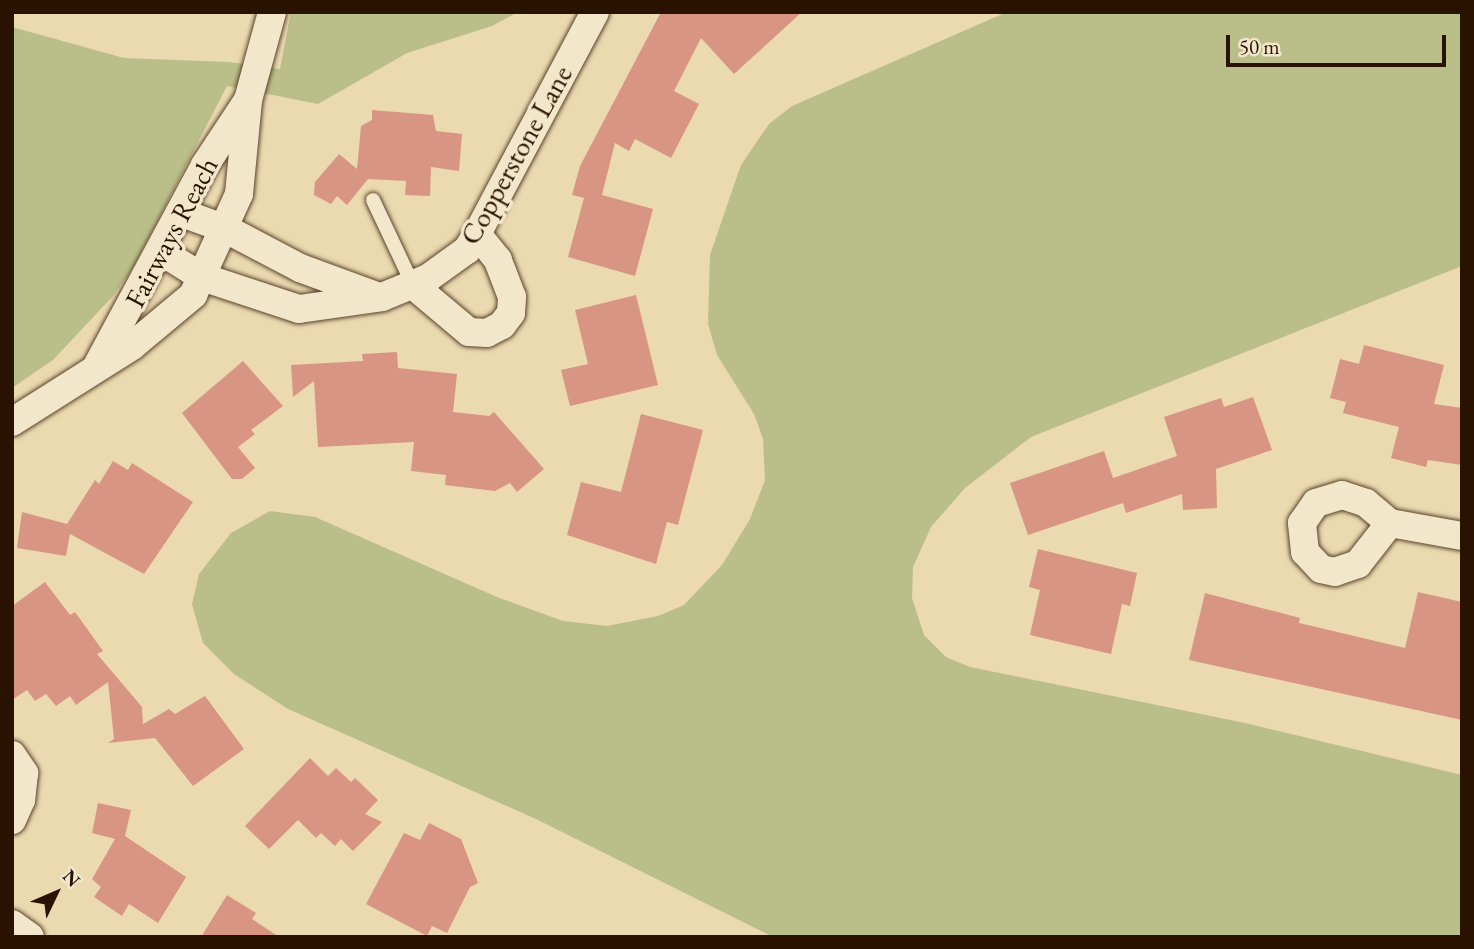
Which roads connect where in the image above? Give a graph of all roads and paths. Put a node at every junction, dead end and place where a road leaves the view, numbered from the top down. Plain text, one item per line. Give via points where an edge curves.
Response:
1 (272, 12) edge
2 (595, 12) edge
3 (248, 100) junction
4 (373, 200) dead end
5 (182, 214) junction
6 (226, 229) junction
7 (477, 234) junction
8 (162, 252) junction
9 (202, 277) junction
10 (413, 285) junction
11 (382, 297) junction
12 (97, 366) junction
13 (12, 422) edge
14 (1390, 523) dead end
15 (1462, 536) edge
16 (12, 755) edge
17 (12, 820) edge
18 (12, 924) edge
19 (30, 937) edge

1 - 3 street, Fairways Reach
2 - 7 street, Copperstone Lane
3 - 5 street, Fairways Reach via 205,165
3 - 6 street, Fairways Reach via 239,194
4 - 10 lane
5 - 6 street
5 - 8 street, Fairways Reach
6 - 9 street, Fairways Reach
6 - 11 street via 300,268
7 - 10 street, Copperstone Lane via 447,267
7 - 10 street via 498,260 512,297 511,313 502,325 487,333 469,332
8 - 9 street, Copperstone Lane
8 - 12 street, Fairways Reach
9 - 11 street, Copperstone Lane via 299,309
9 - 12 street, Fairways Reach via 193,295 165,322
10 - 11 street, Copperstone Lane
12 - 13 street, Fairways Reach via 68,390
14 - 15 street
16 - 17 street via 24,773 21,800
18 - 19 street

